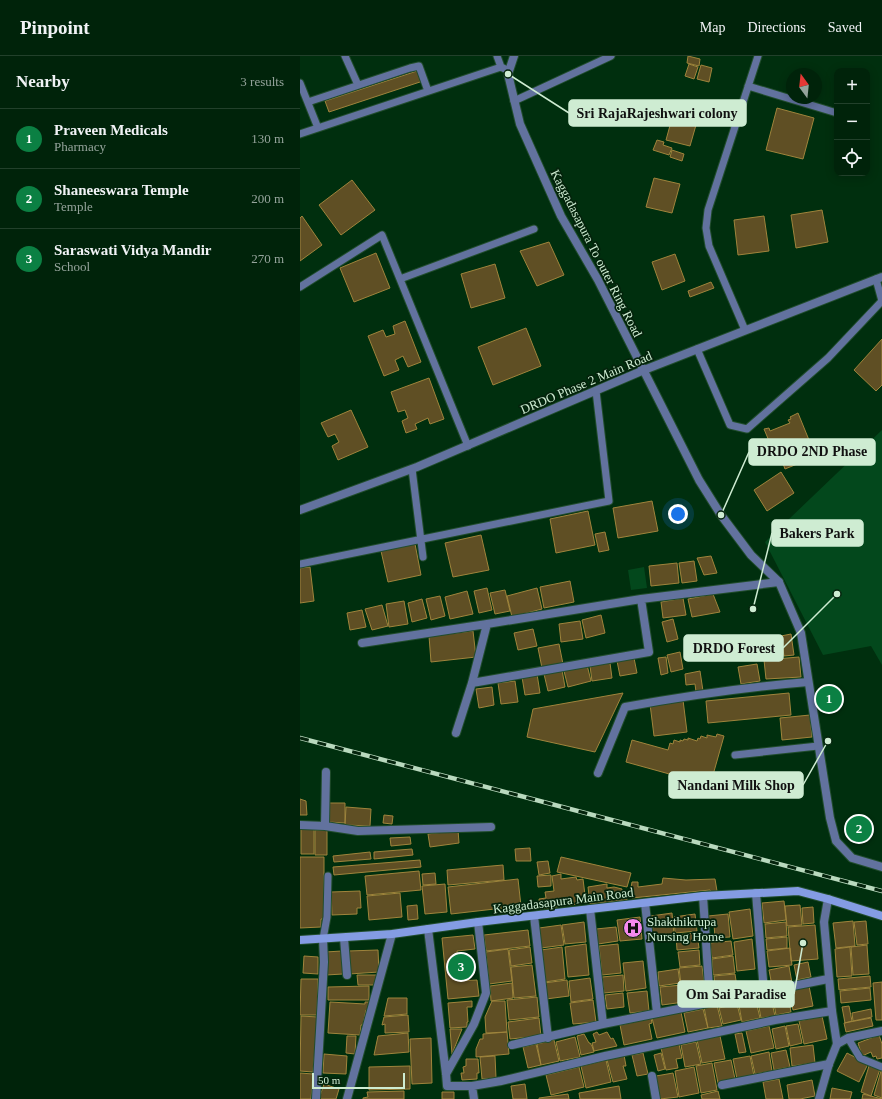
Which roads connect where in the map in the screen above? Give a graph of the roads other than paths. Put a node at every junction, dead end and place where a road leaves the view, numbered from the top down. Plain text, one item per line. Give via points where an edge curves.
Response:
1 (345, 56) edge
2 (497, 56) edge
3 (514, 56) edge
4 (611, 56) edge
5 (758, 56) edge
6 (505, 69) junction
7 (300, 83) edge
8 (358, 85) junction
9 (748, 86) junction
10 (428, 91) junction
11 (514, 101) junction
12 (308, 102) junction
13 (834, 112) edge
14 (318, 128) junction
15 (300, 134) edge
16 (534, 229) dead end
17 (879, 278) edge
18 (400, 279) junction
19 (300, 287) edge
20 (745, 330) junction
21 (697, 349) junction
22 (644, 370) junction
23 (596, 390) junction
24 (468, 446) junction
25 (412, 469) junction
26 (300, 510) edge
27 (421, 539) junction
28 (424, 557) dead end
29 (300, 564) edge
30 (779, 582) junction
31 (641, 599) junction
32 (487, 624) junction
33 (362, 643) dead end
34 (808, 682) junction
35 (472, 683) junction
36 (456, 733) dead end
37 (818, 746) junction
38 (735, 755) dead end
39 (326, 772) dead end
40 (598, 773) dead end
41 (300, 825) edge
42 (325, 826) junction
43 (491, 827) dead end
44 (882, 867) edge
45 (328, 876) dead end
46 (756, 893) junction
47 (703, 896) junction
48 (828, 899) junction
49 (645, 903) junction
50 (590, 909) junction
51 (534, 916) junction
52 (882, 916) edge
53 (478, 922) junction
54 (428, 929) junction
55 (392, 934) junction
56 (344, 938) junction
57 (323, 939) junction
58 (300, 940) edge
59 (347, 975) dead end
60 (828, 979) junction
61 (764, 992) junction
62 (710, 1002) junction
63 (832, 1011) junction
64 (657, 1013) junction
65 (603, 1024) junction
66 (882, 1031) edge
67 (548, 1038) junction
68 (848, 1038) junction
69 (837, 1044) junction
70 (512, 1045) dead end
71 (829, 1064) junction
72 (882, 1067) edge
73 (446, 1074) junction
74 (652, 1076) dead end
75 (722, 1085) dead end
76 (472, 1086) junction
77 (316, 1099) edge
78 (347, 1099) edge
79 (474, 1099) edge
80 (656, 1099) edge
81 (819, 1099) edge

1 - 8 lane
2 - 6 lane
3 - 6 street, Kaggadasapura To outer Ring Road
4 - 11 lane
5 - 9 lane
6 - 10 lane
6 - 11 street, Kaggadasapura To outer Ring Road
7 - 12 lane
8 - 10 lane via 419,66
8 - 12 lane
9 - 13 lane
9 - 20 lane via 708,210 706,228 710,246
10 - 14 lane
11 - 22 street, Kaggadasapura To outer Ring Road via 520,124 561,216 598,280
12 - 14 lane
14 - 15 lane
16 - 18 lane
17 - 20 street, DRDO Phase 2 Main Road
17 - 21 lane via 882,301 828,358 746,429 730,425
18 - 19 lane via 382,235
18 - 24 lane
20 - 21 street, DRDO Phase 2 Main Road
21 - 22 street, DRDO Phase 2 Main Road
22 - 23 street, DRDO Phase 2 Main Road
22 - 30 street, Kaggadasapura To outer Ring Road via 699,480 751,555
23 - 24 street, DRDO Phase 2 Main Road
23 - 27 lane via 609,500
24 - 25 street, DRDO Phase 2 Main Road
25 - 26 street, DRDO Phase 2 Main Road
25 - 27 lane
27 - 28 lane
27 - 29 lane
30 - 31 street
30 - 34 street via 801,633
31 - 32 street
31 - 35 street via 649,652
32 - 33 street
32 - 35 street
34 - 37 street
34 - 40 street via 624,707
35 - 36 street
37 - 38 lane
37 - 44 street via 836,841 852,858
39 - 42 street
41 - 42 street
42 - 43 street via 358,831
45 - 57 lane via 327,918
46 - 47 main road, Kaggadasapura Main Road
46 - 48 main road, Kaggadasapura Main Road via 798,891
46 - 61 street
47 - 49 main road, Kaggadasapura Main Road
47 - 62 street
48 - 52 main road, Kaggadasapura Main Road
48 - 60 street via 824,922
49 - 50 main road, Kaggadasapura Main Road
49 - 64 street
50 - 51 main road, Kaggadasapura Main Road
50 - 65 street
51 - 53 main road, Kaggadasapura Main Road
51 - 67 street
53 - 54 main road, Kaggadasapura Main Road
53 - 73 street via 486,993 474,1024
54 - 55 main road, Kaggadasapura Main Road
54 - 73 street
55 - 56 main road, Kaggadasapura Main Road
55 - 78 street
56 - 57 main road, Kaggadasapura Main Road
56 - 59 street
57 - 58 main road, Kaggadasapura Main Road
57 - 77 street via 324,962
60 - 61 street
60 - 63 street
61 - 62 street
62 - 64 street
63 - 69 street
63 - 76 street via 775,1020
64 - 65 street
65 - 67 street
66 - 68 street
67 - 70 street
68 - 69 street
68 - 72 lane via 860,1058
69 - 71 street
71 - 75 street
71 - 81 street
73 - 76 street via 447,1086
74 - 80 street
76 - 79 street

